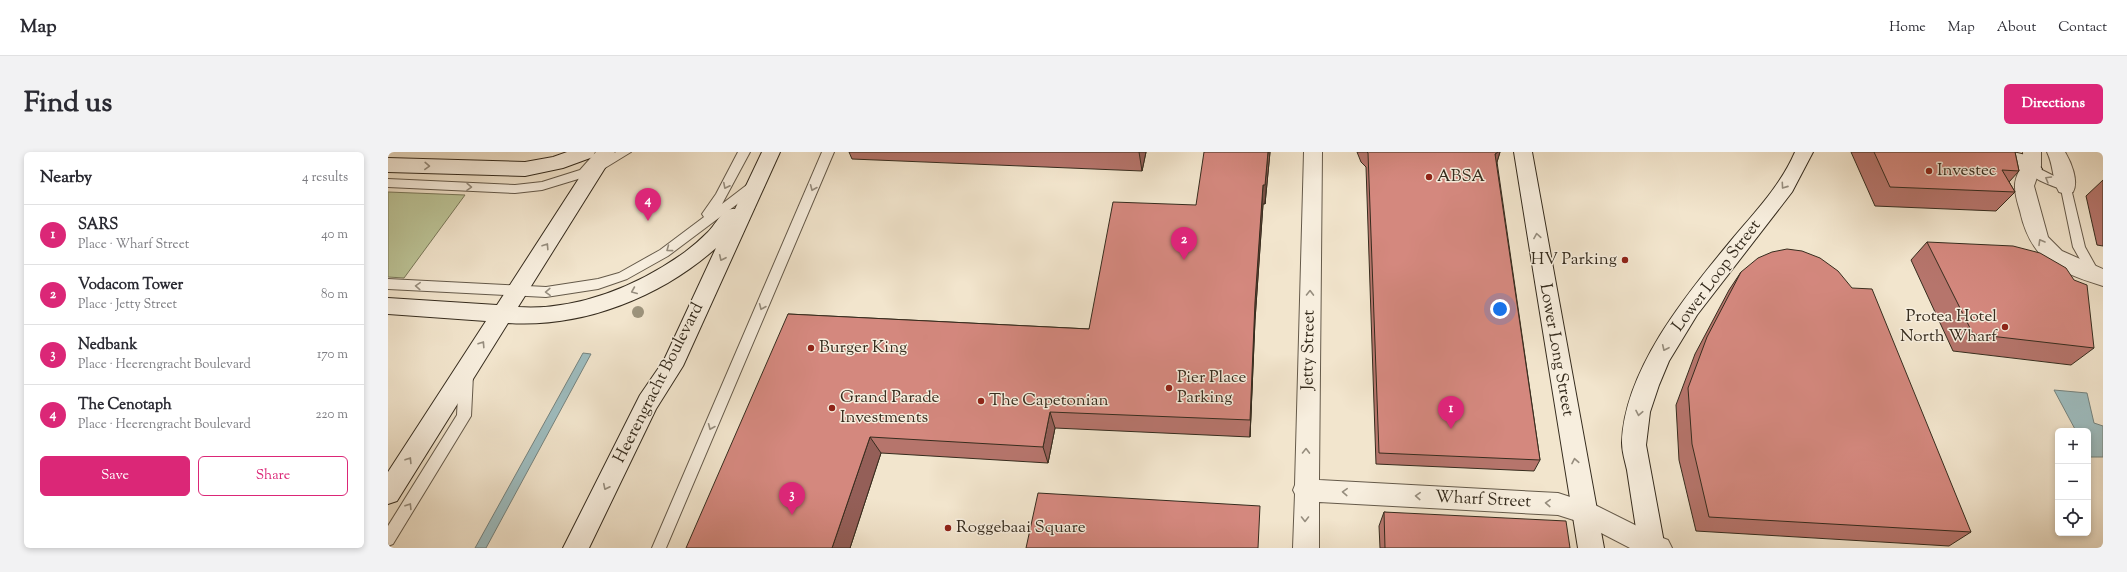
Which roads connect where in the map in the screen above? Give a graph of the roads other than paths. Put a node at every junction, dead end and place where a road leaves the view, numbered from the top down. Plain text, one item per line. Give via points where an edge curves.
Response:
1 (625, 152) edge
2 (744, 152) edge
3 (772, 152) edge
4 (828, 152) edge
5 (1313, 152) edge
6 (1523, 152) edge
7 (1804, 152) edge
8 (2010, 152) edge
9 (2056, 152) edge
10 (597, 156) edge
11 (388, 165) edge
12 (2030, 169) edge
13 (388, 184) edge
14 (756, 184) junction
15 (2066, 187) junction
16 (685, 237) junction
17 (2098, 276) edge
18 (388, 284) edge
19 (516, 291) junction
20 (388, 306) edge
21 (501, 314) junction
22 (467, 368) junction
23 (1305, 490) junction
24 (388, 493) edge
25 (1586, 513) junction
26 (388, 539) edge
27 (1654, 547) edge
28 (576, 548) edge
29 (659, 548) edge
30 (1306, 548) edge
31 (1591, 548) edge

1 - 10 lane
2 -> 16 lane via 714,207
3 - 14 street, Heerengracht Boulevard
4 -> 29 lane
23 -> 5 street, Jetty Street
25 -> 6 street, Lower Long Street via 1569,430
7 -> 27 street, Lower Loop Street via 1765,213 1692,302 1671,336 1652,376 1640,408 1634,442
8 - 12 street
9 - 15 street via 2062,163
11 -> 10 street via 525,169
13 -> 10 lane via 515,189 542,186 584,173
19 -> 10 street
15 -> 12 lane
17 -> 12 street via 2055,256 2043,247 2038,237
14 - 16 lane
14 -> 21 street via 715,238 692,257 644,287 595,306 570,311 530,316
14 -> 28 street, Heerengracht Boulevard via 672,366 648,402
15 - 17 lane via 2079,247
16 -> 19 lane via 645,265 598,284 560,291
19 -> 18 lane
19 - 21 street
20 - 21 street
22 -> 21 street
24 -> 22 street
26 -> 22 lane via 464,416
25 -> 23 street, Wharf Street via 1558,504
23 -> 30 street, Jetty Street
25 - 27 street, Wharf Street
25 - 31 street, Lower Long Street

